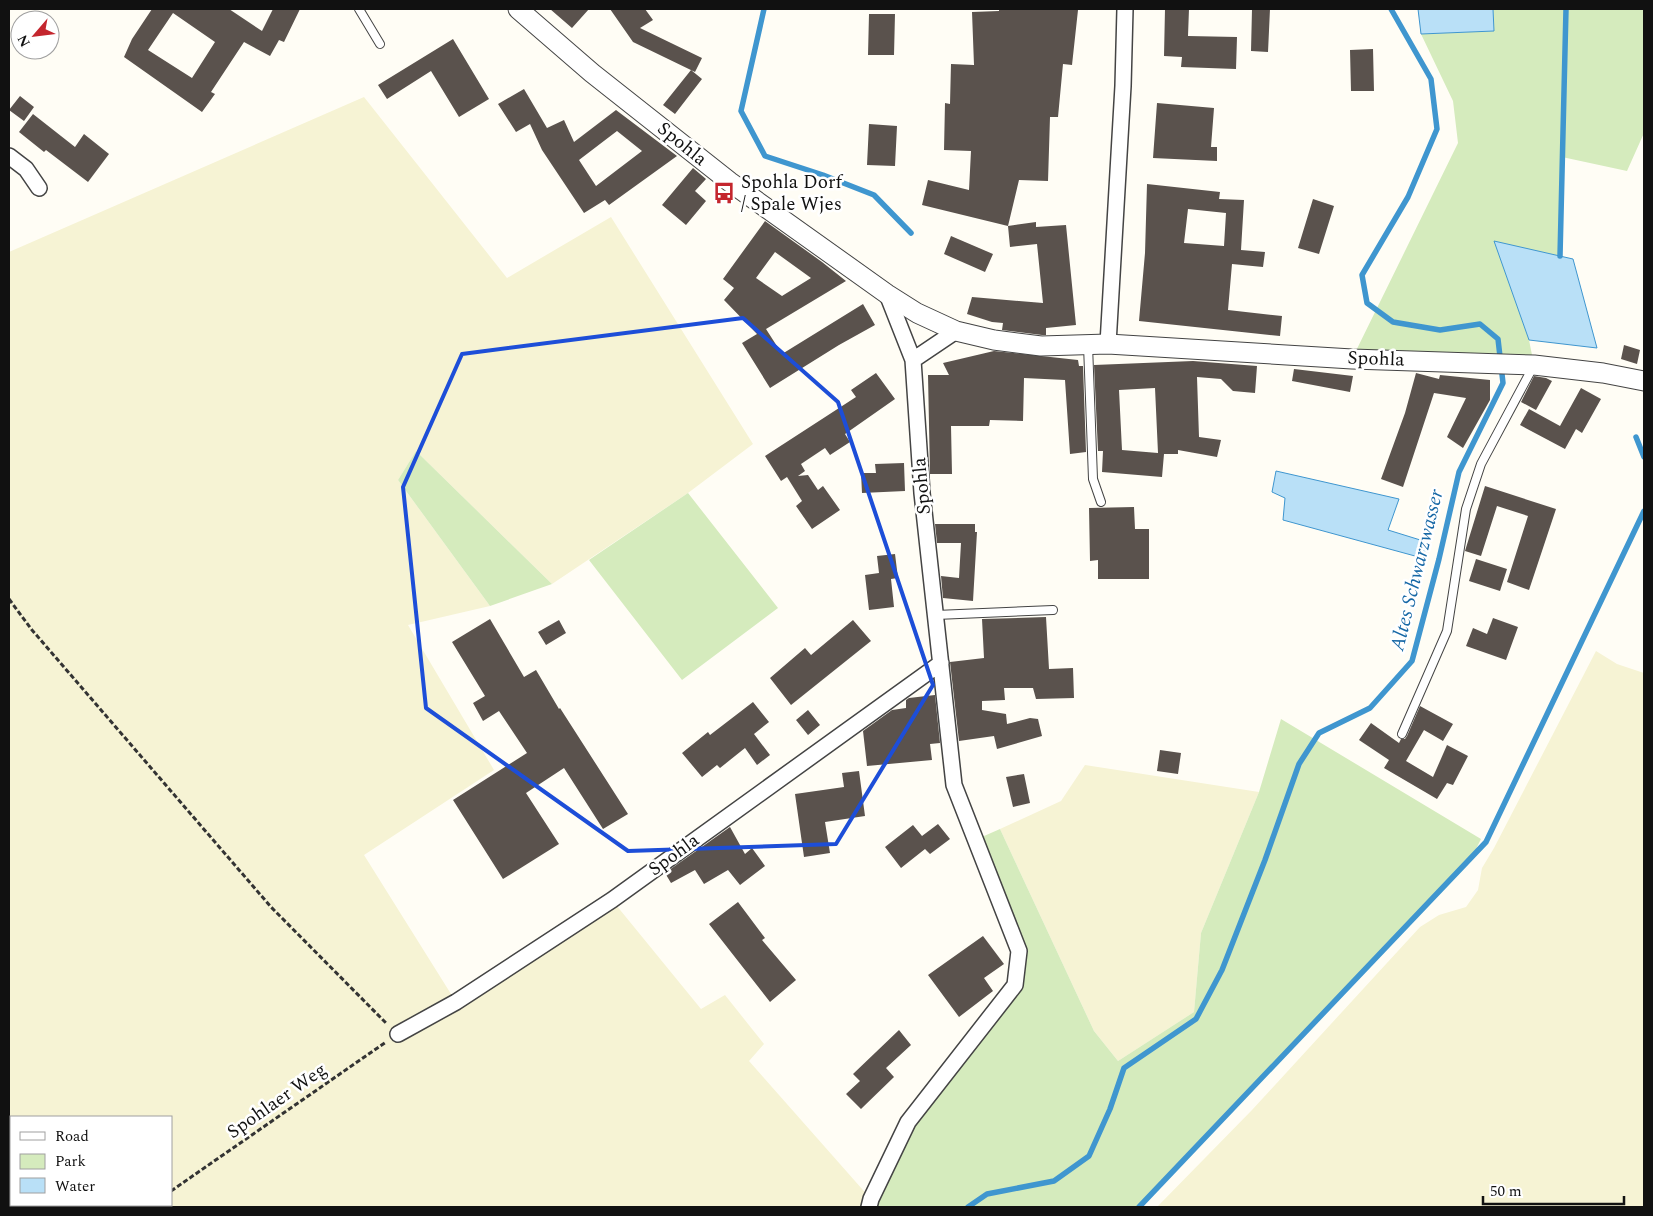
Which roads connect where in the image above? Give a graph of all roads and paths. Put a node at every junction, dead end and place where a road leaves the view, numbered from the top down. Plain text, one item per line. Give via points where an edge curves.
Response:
1 (359, 9) edge
2 (518, 9) edge
3 (1124, 9) edge
4 (380, 44) dead end
5 (9, 156) edge
6 (39, 188) dead end
7 (887, 294) junction
8 (956, 331) junction
9 (1108, 344) junction
10 (1088, 345) junction
11 (913, 360) junction
12 (1526, 365) junction
13 (1644, 381) edge
14 (1100, 502) dead end
15 (9, 599) edge
16 (1053, 610) dead end
17 (936, 615) junction
18 (941, 663) junction
19 (1402, 734) dead end
20 (398, 1034) junction
21 (172, 1190) edge
22 (869, 1207) edge

1 - 4 lane
2 - 7 street, Spohla via 730,182
3 - 9 street
5 - 6 street via 26,169
7 - 8 street, Spohla via 917,313
7 - 11 street, Spohla
8 - 10 street, Spohla via 1040,346
8 - 11 street
9 - 10 street, Spohla
9 - 12 street, Spohla via 1352,359
10 - 14 lane via 1093,479
11 - 17 street, Spohla via 922,493
12 - 13 street, Spohla
12 - 19 lane via 1481,464 1466,509 1447,630
15 - 20 path via 32,630 271,907
16 - 17 lane
17 - 18 street, Spohla
18 - 20 street, Spohla via 612,900 456,1002
18 - 22 street, Spohla via 954,785 1019,951 1015,986 908,1122
20 - 21 path, Spohlaer Weg

